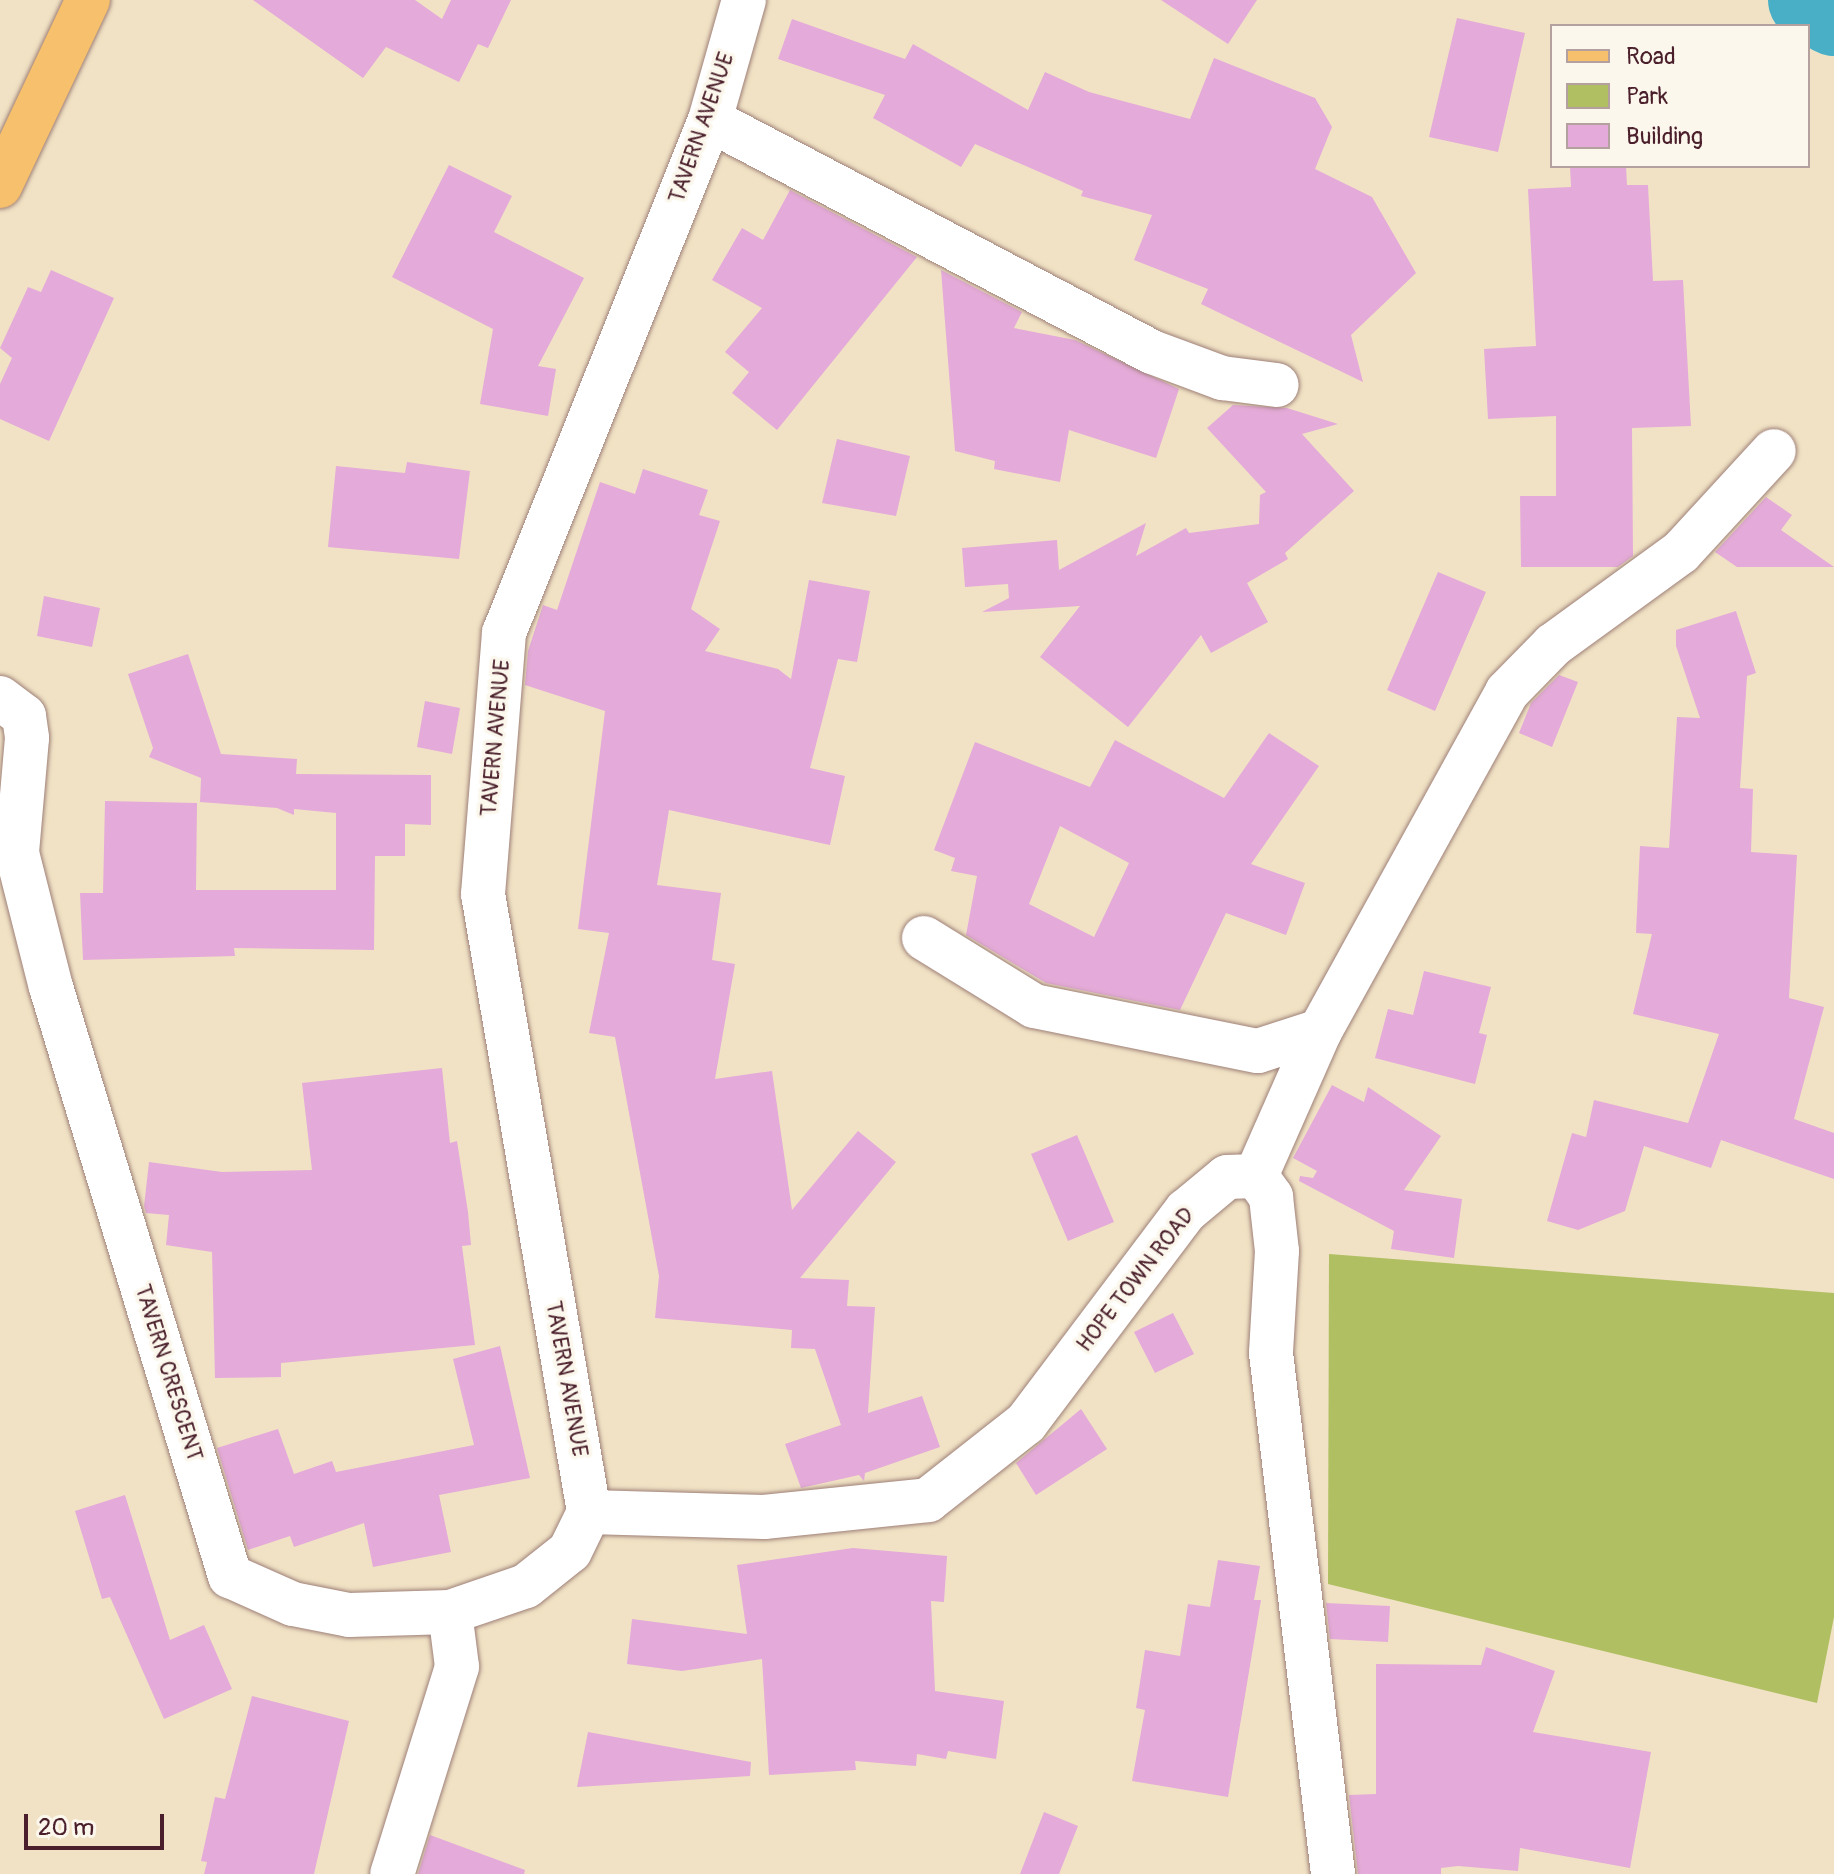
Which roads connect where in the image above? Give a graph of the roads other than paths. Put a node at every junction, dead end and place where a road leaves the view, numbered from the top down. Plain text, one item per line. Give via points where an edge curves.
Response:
1 (88, 0) edge
2 (744, 0) edge
3 (710, 120) junction
4 (0, 186) edge
5 (1277, 385) dead end
6 (1774, 451) dead end
7 (0, 698) edge
8 (924, 938) dead end
9 (1320, 1031) junction
10 (1256, 1176) junction
11 (589, 1512) junction
12 (450, 1612) junction
13 (392, 1874) edge
14 (1333, 1874) edge

1 - 4 main road
2 - 3 street, TAVERN AVENUE
3 - 5 street via 1152,352 1222,378
3 - 11 street, TAVERN AVENUE via 504,633 483,894
6 - 9 street via 1681,552 1553,645 1507,692
7 - 12 street, TAVERN CRESCENT via 24,716 27,738 17,853 51,987 230,1576 293,1604 349,1615
8 - 9 street via 1034,1006 1258,1051
9 - 10 street
10 - 11 street, HOPE TOWN ROAD via 1227,1177 1186,1211 1026,1423 928,1500 764,1517
10 - 14 street via 1271,1197 1277,1251 1271,1353
11 - 12 street via 570,1551 526,1586
12 - 13 street via 457,1667

